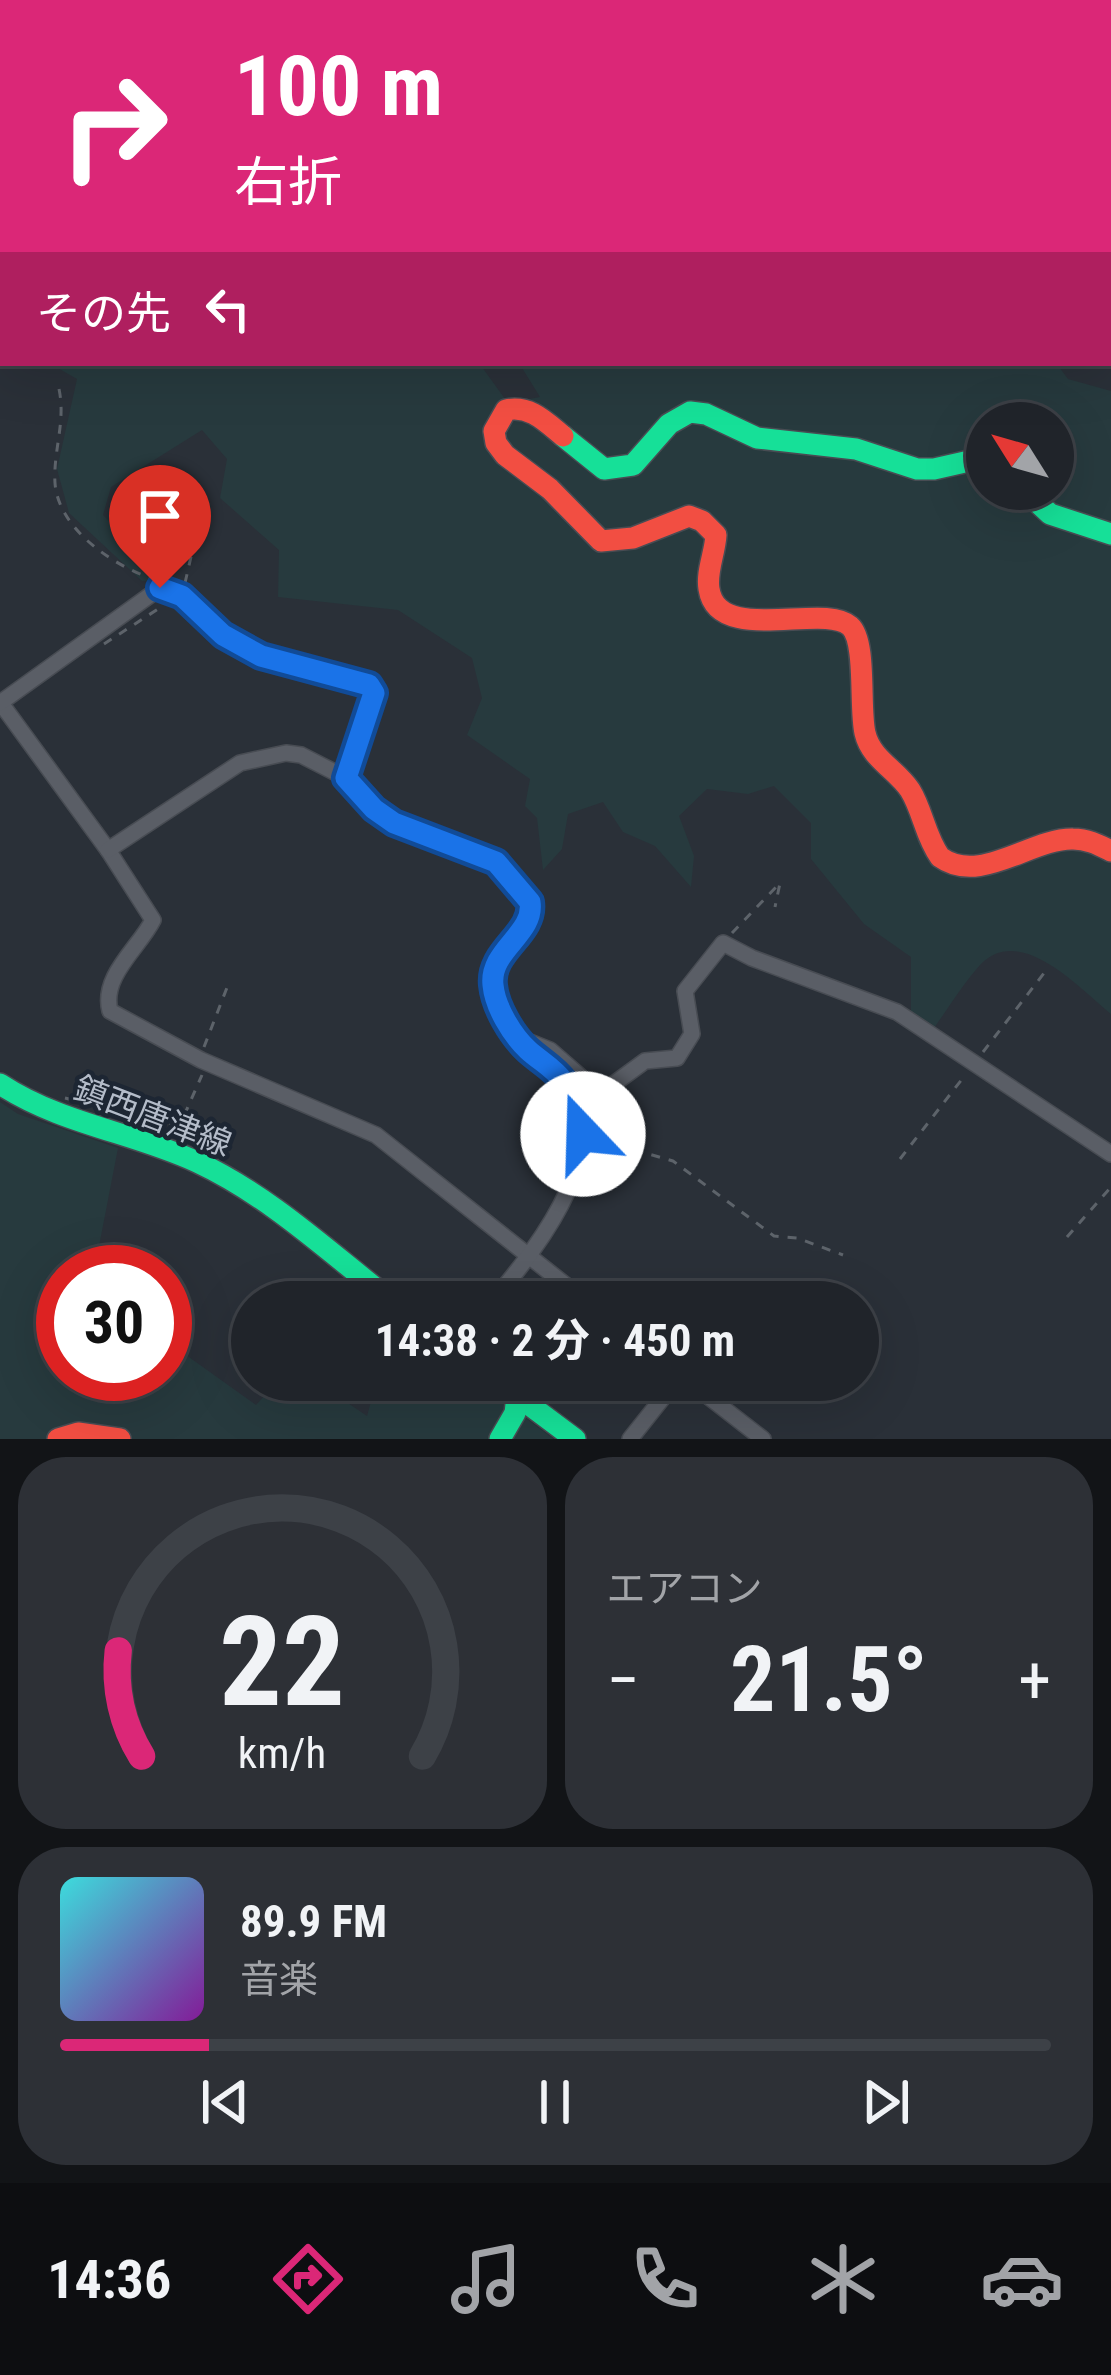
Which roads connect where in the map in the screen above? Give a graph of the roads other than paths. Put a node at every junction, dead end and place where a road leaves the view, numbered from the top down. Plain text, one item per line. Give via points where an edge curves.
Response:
1 (966, 459) edge
2 (1046, 510) edge
3 (1111, 534) edge
4 (0, 702) edge
5 (346, 778) junction
6 (108, 850) junction
7 (1111, 850) edge
8 (518, 1039) junction
9 (0, 1084) edge
10 (1111, 1154) edge
11 (529, 1257) junction
12 (365, 1281) edge
13 (509, 1281) edge
14 (560, 1281) edge
15 (516, 1401) edge
16 (524, 1401) edge
17 (660, 1401) edge
18 (714, 1401) edge
19 (58, 1439) edge
20 (120, 1439) edge
21 (500, 1439) edge
22 (575, 1439) edge
23 (630, 1439) edge
24 (763, 1439) edge

1 - 7 street via 920,470 859,449 754,438 696,411 674,421 646,457 620,469 592,463 531,411 504,413 493,437 601,541 688,516 702,521 716,536 709,592 731,616 840,620 853,628 866,740 913,794 944,861 987,861 1069,836
2 - 3 street
4 - 5 street via 160,588 261,656 369,685 374,693
4 - 6 street
5 - 6 street via 302,755 239,763
5 - 8 street via 394,823 496,862 530,902 529,920 494,968 499,1006
6 - 11 street via 153,920 122,962 110,1011 376,1136
8 - 10 street via 550,1051 597,1091 645,1061 677,1058 692,1034 685,991 723,943 897,1012
8 - 11 street via 565,1083 583,1134 554,1220
9 - 12 street, 鎮西唐津線 via 41,1108 202,1163
11 - 13 street
11 - 14 street
15 - 21 street
16 - 22 street
17 - 23 street
18 - 24 street
19 - 20 street

